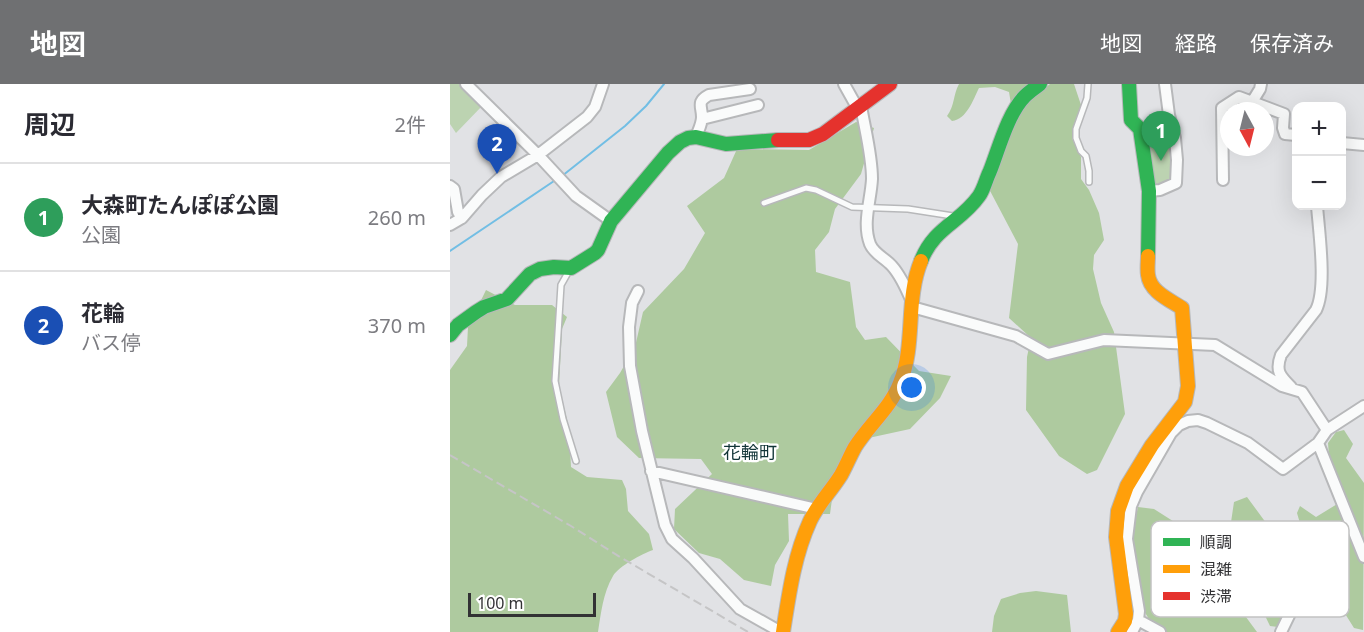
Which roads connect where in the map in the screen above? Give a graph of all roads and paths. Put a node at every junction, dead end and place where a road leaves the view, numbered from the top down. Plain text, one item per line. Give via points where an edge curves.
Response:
1 (603, 84) edge
2 (844, 84) edge
3 (890, 84) edge
4 (1040, 84) edge
5 (1088, 84) edge
6 (1129, 84) edge
7 (1165, 84) edge
8 (1261, 84) edge
9 (471, 85) edge
10 (750, 89) dead end
11 (1231, 102) edge
12 (1252, 102) joint
13 (759, 105) dead end
14 (860, 108) junction
15 (1274, 110) edge
16 (702, 119) junction
17 (1292, 135) edge
18 (696, 137) junction
19 (1346, 143) edge
20 (1364, 145) edge
21 (538, 155) junction
22 (1223, 156) edge
23 (1223, 180) dead end
24 (1089, 182) dead end
25 (450, 186) edge
26 (1149, 191) junction
27 (764, 203) dead end
28 (868, 208) junction
29 (1317, 210) edge
30 (957, 217) junction
31 (462, 218) junction
32 (611, 220) junction
33 (450, 225) edge
34 (571, 268) junction
35 (638, 291) dead end
36 (912, 305) junction
37 (452, 327) edge
38 (1185, 345) junction
39 (1294, 389) junction
40 (1363, 408) edge
41 (1168, 430) junction
42 (1327, 430) junction
43 (1318, 443) junction
44 (576, 461) dead end
45 (651, 471) junction
46 (817, 508) junction
47 (1364, 557) edge
48 (1288, 617) edge
49 (1138, 620) junction
50 (782, 632) edge
51 (1118, 632) edge
52 (1132, 632) edge
53 (1160, 632) edge
54 (1281, 632) edge

1 - 21 street via 592,111
2 - 14 street
3 - 14 street
4 - 30 street via 1017,107 980,195
5 - 24 lane via 1076,138 1086,156
6 - 26 street via 1131,120 1140,129
7 - 26 street via 1175,138 1176,183
8 - 12 street
9 - 21 street
10 - 16 street via 703,98
11 - 12 street via 1239,97
13 - 16 street
14 - 18 street via 809,140 726,144
14 - 28 street via 872,180
15 - 17 street via 1284,114 1285,134
16 - 18 street
18 - 32 street via 680,142 668,153
19 - 20 street
21 - 31 street via 501,177
21 - 32 street via 576,196
22 - 23 street
25 - 31 street
26 - 38 street via 1149,283 1182,308
27 - 28 lane via 806,188 852,207
28 - 30 lane via 908,209
28 - 36 street via 870,245 893,266
29 - 39 street via 1320,303 1281,355 1278,369
30 - 36 street via 926,249
31 - 33 street
32 - 34 street via 598,250
34 - 37 street via 540,268 507,299 484,307
34 - 44 lane via 561,285 555,381
35 - 45 street via 629,327 630,366
36 - 38 street via 1016,336 1048,354 1104,340
36 - 46 street via 907,362 900,384
38 - 39 street via 1215,345 1282,386
38 - 41 street via 1187,394
39 - 42 street via 1302,392
40 - 42 street
41 - 43 street via 1188,421 1208,423 1248,443 1283,469
41 - 49 street via 1131,506 1128,539
41 - 51 street via 1126,486 1118,511 1116,537 1126,614
42 - 43 street
43 - 47 street
45 - 46 street
45 - 50 street via 672,539 740,609
46 - 50 street via 792,575
48 - 54 street
49 - 52 street
49 - 53 street

